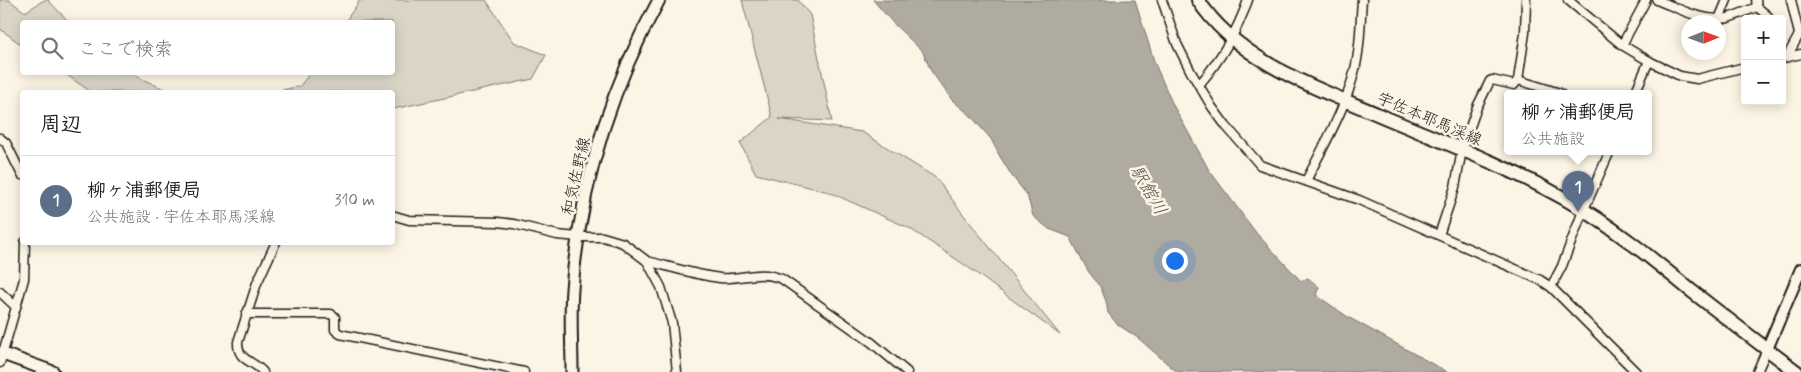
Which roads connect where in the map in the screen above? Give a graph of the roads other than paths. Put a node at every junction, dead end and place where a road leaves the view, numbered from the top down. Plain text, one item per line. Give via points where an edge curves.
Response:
1 (659, 0) edge
2 (1162, 0) edge
3 (1198, 0) edge
4 (1248, 0) edge
5 (1362, 0) edge
6 (1526, 0) edge
7 (1568, 0) edge
8 (1646, 0) edge
9 (1657, 0) edge
10 (1727, 0) edge
11 (1792, 0) edge
12 (1756, 4) edge
13 (1701, 15) edge
14 (1721, 15) edge
15 (1767, 15) edge
16 (1726, 18) edge
17 (1800, 32) edge
18 (1232, 38) junction
19 (1622, 45) junction
20 (1801, 54) edge
21 (1786, 55) edge
22 (1786, 58) edge
23 (1649, 61) junction
24 (1741, 68) edge
25 (1518, 80) junction
26 (1199, 85) junction
27 (1550, 90) edge
28 (1636, 90) edge
29 (1346, 100) junction
30 (0, 138) edge
31 (1462, 150) junction
32 (1608, 155) edge
33 (20, 171) edge
34 (1306, 181) junction
35 (1584, 210) junction
36 (395, 216) edge
37 (1440, 235) junction
38 (578, 237) junction
39 (26, 245) edge
40 (275, 245) edge
41 (647, 261) junction
42 (1801, 269) edge
43 (1551, 288) junction
44 (0, 292) edge
45 (16, 306) junction
46 (246, 314) junction
47 (1767, 349) junction
48 (1, 357) edge
49 (53, 372) edge
50 (263, 372) edge
51 (524, 372) edge
52 (572, 372) edge
53 (677, 372) edge
54 (907, 372) edge
55 (1636, 372) edge
56 (1757, 372) edge
57 (1797, 372) edge

1 - 38 main road, 和気佐野線 via 629,60 610,110 590,176
2 - 26 street via 1180,49
3 - 18 main road, 宇佐本耶馬渓線
4 - 18 street
5 - 29 street via 1358,57
6 - 25 street
7 - 19 street
8 - 19 street
9 - 13 street
10 - 14 street
11 - 17 street
12 - 15 street
12 - 16 street
17 - 21 street
18 - 26 street
18 - 29 main road, 宇佐本耶馬渓線 via 1268,63
19 - 23 street
20 - 22 street
23 - 24 street via 1689,78
23 - 28 street
25 - 27 street
25 - 31 street via 1514,85 1490,81
26 - 34 street via 1226,126 1260,165
29 - 31 main road, 宇佐本耶馬渓線
29 - 34 street
30 - 33 street via 6,143
31 - 35 main road, 宇佐本耶馬渓線 via 1503,166
31 - 37 street
32 - 35 street
34 - 37 street
35 - 43 street
35 - 47 main road, 宇佐本耶馬渓線 via 1635,245
36 - 38 street via 409,220 498,222
37 - 43 street via 1524,272
38 - 41 street via 614,239
38 - 52 main road, 和気佐野線 via 572,302
39 - 45 street via 24,280
40 - 46 street
41 - 53 street via 661,287 672,324
41 - 54 street via 721,278 766,274 782,279 871,342
42 - 47 street
43 - 55 street
44 - 45 street
45 - 48 street
46 - 50 street via 238,349
46 - 51 street via 331,314 335,317 335,330 340,334
47 - 56 street
47 - 57 main road, 宇佐本耶馬渓線
48 - 49 main road

